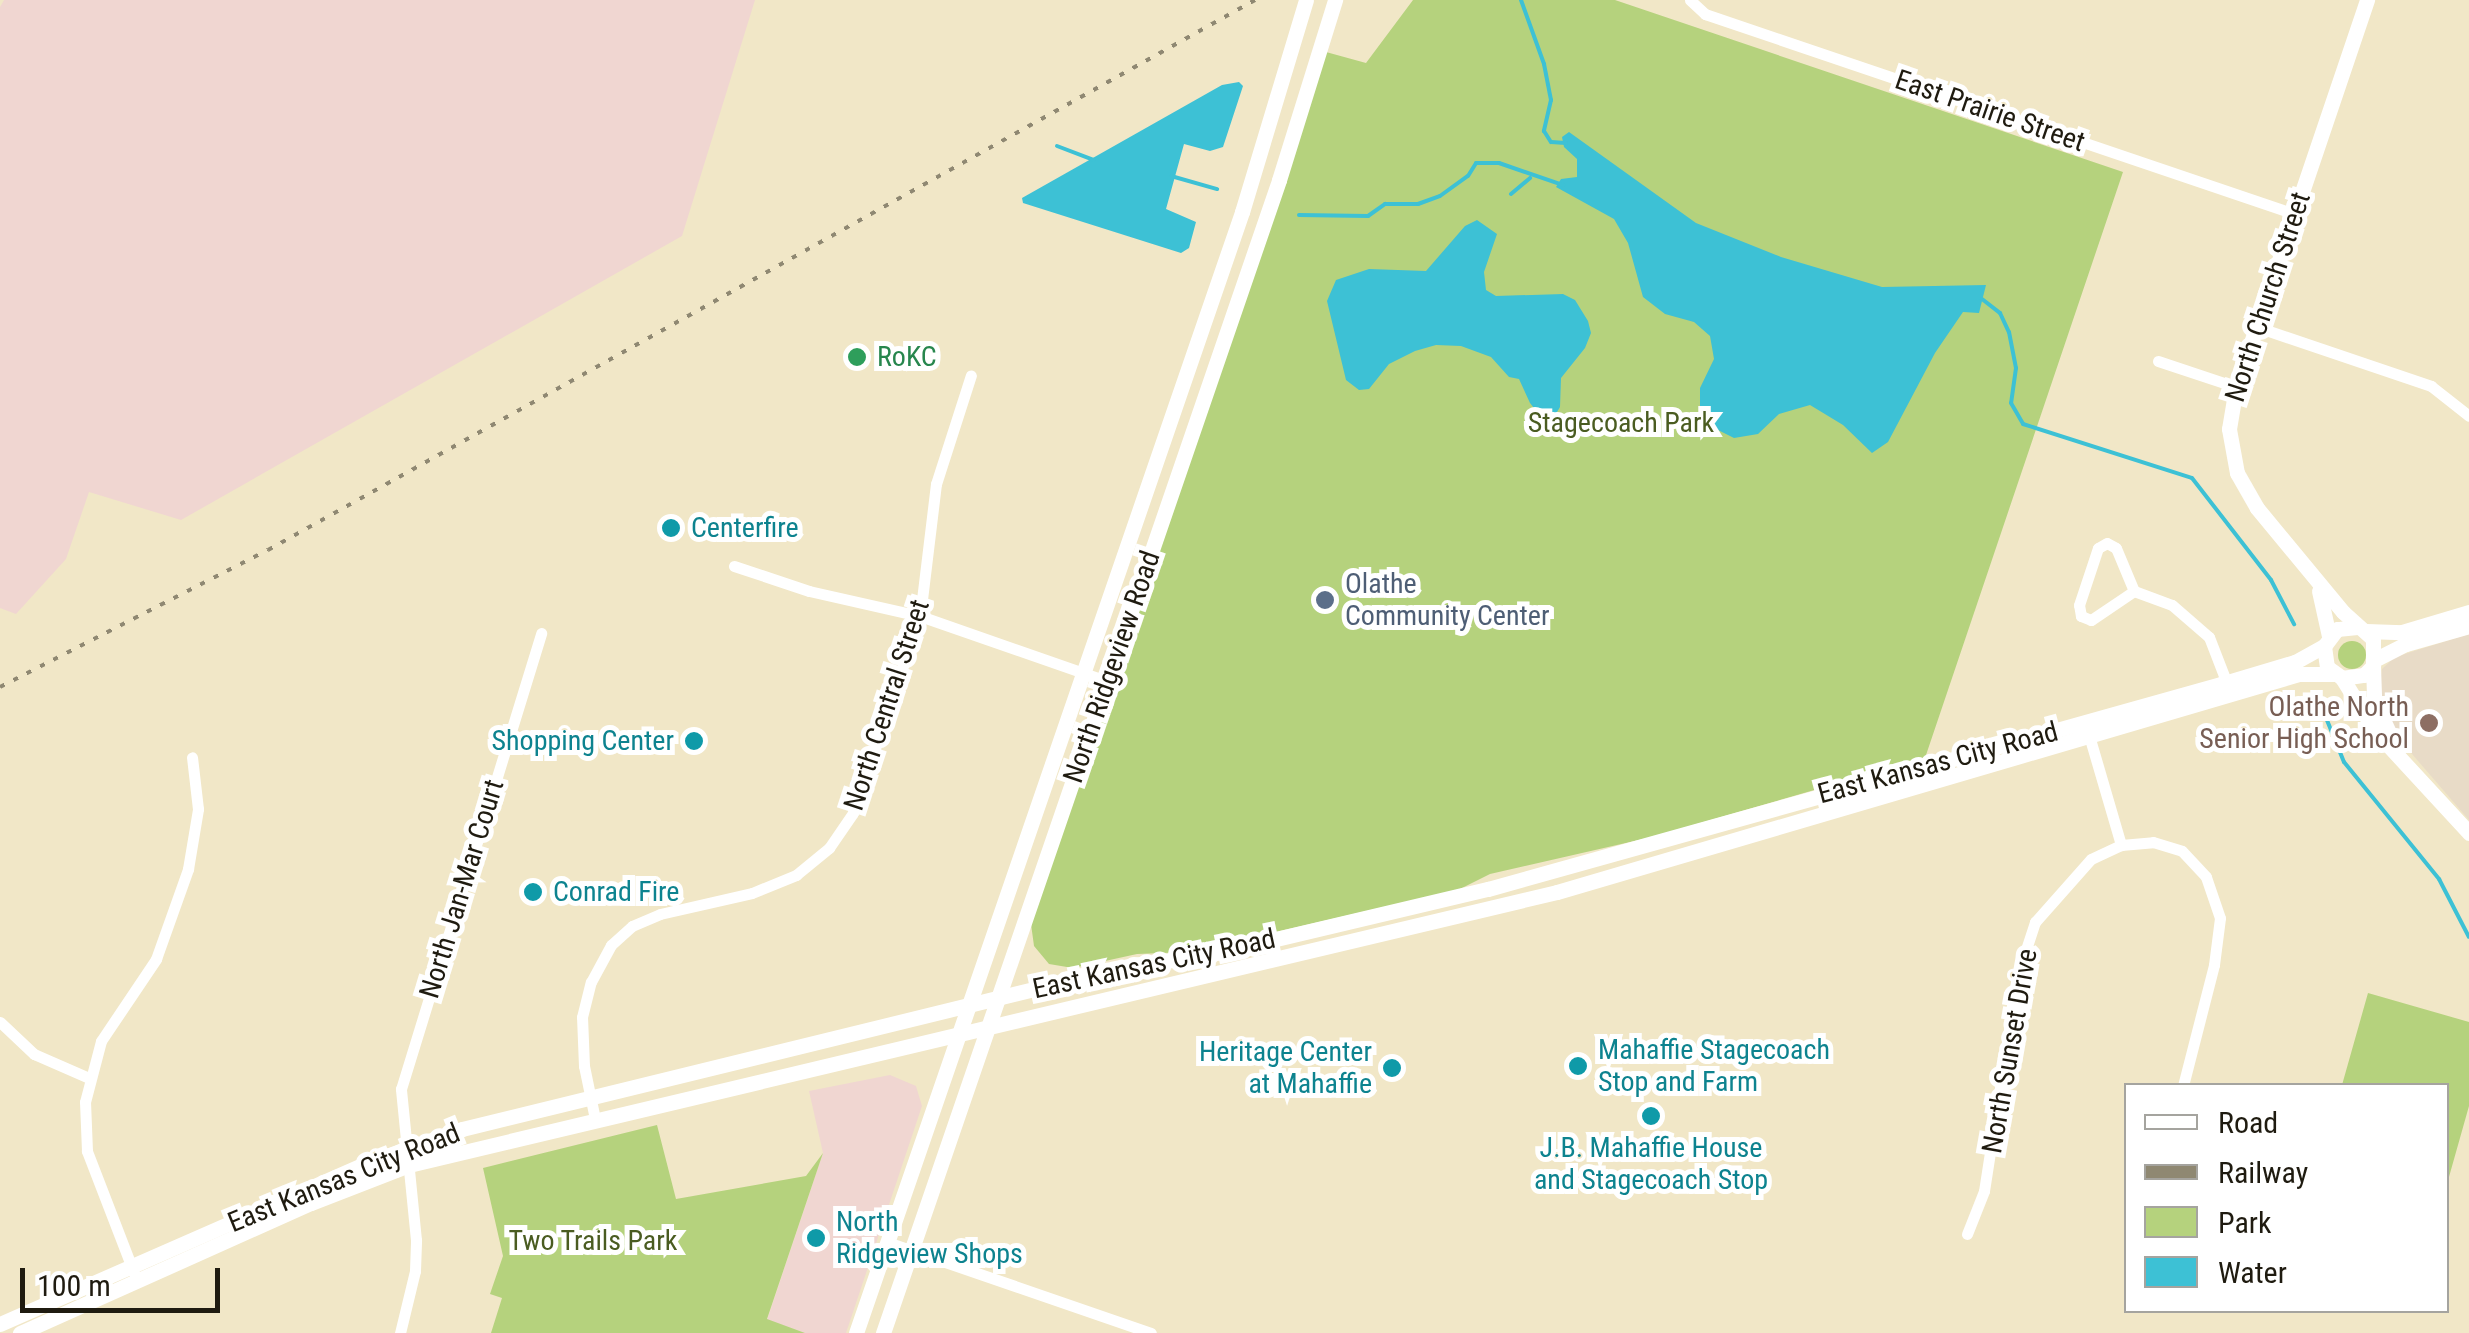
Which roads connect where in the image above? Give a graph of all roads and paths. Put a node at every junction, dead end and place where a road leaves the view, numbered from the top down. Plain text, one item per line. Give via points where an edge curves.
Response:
1 (1306, 0) edge
2 (1334, 0) edge
3 (1690, 0) edge
4 (2367, 0) edge
5 (2294, 214) junction
6 (2256, 327) junction
7 (2158, 362) dead end
8 (970, 376) dead end
9 (2236, 388) junction
10 (2469, 416) edge
11 (734, 566) dead end
12 (2314, 578) junction
13 (2134, 591) junction
14 (2469, 612) edge
15 (920, 616) junction
16 (2469, 626) edge
17 (2361, 629) junction
18 (541, 633) dead end
19 (2326, 641) junction
20 (2374, 662) junction
21 (1082, 673) junction
22 (2338, 676) junction
23 (1108, 682) junction
24 (2229, 689) junction
25 (2088, 729) junction
26 (192, 758) dead end
27 (2404, 763) junction
28 (2469, 833) edge
29 (2121, 845) junction
30 (998, 997) junction
31 (969, 1003) junction
32 (0, 1022) edge
33 (988, 1026) junction
34 (958, 1034) junction
35 (89, 1078) junction
36 (2183, 1083) edge
37 (590, 1098) junction
38 (595, 1119) junction
39 (406, 1147) junction
40 (409, 1165) junction
41 (1967, 1234) dead end
42 (887, 1242) junction
43 (912, 1250) junction
44 (134, 1274) junction
45 (4, 1327) edge
46 (20, 1333) edge
47 (400, 1333) edge
48 (856, 1333) edge
49 (883, 1333) edge
50 (1151, 1333) edge

1 - 21 main road, North Ridgeview Road via 1242,212
2 - 23 main road, North Ridgeview Road
3 - 5 street, East Prairie Street via 1705,14
4 - 5 main road, North Church Street
5 - 6 main road, North Church Street
6 - 9 main road, North Church Street
6 - 10 street via 2431,386
7 - 9 street
8 - 15 street, North Central Street via 936,484
9 - 12 main road, North Church Street via 2229,429 2237,474
11 - 15 street
12 - 17 main road, North Church Street
12 - 19 main road, North Church Street via 2326,606
13 - 13 street via 2116,548 2107,543 2098,548 2079,605 2082,616 2091,620
13 - 24 street via 2196,621 2216,650
14 - 17 main road via 2402,632
15 - 21 street
15 - 37 street, North Central Street via 860,796 830,848 767,888 644,920 602,956 582,1017
16 - 20 main road via 2406,644
17 - 19 main road via 2337,629
17 - 20 main road via 2373,640
18 - 39 street, North Jan-Mar Court via 406,1070 400,1109
19 - 22 main road via 2324,658
19 - 24 main road, East Kansas City Road via 2295,662
20 - 22 main road via 2364,675
20 - 27 main road via 2374,700
21 - 23 street
21 - 31 main road, North Ridgeview Road
22 - 24 main road, East Kansas City Road via 2299,674
22 - 27 main road
23 - 30 main road, North Ridgeview Road
24 - 25 main road, East Kansas City Road
25 - 29 street
25 - 30 main road, East Kansas City Road via 1488,889
25 - 33 main road, East Kansas City Road via 1557,892
26 - 35 street via 198,809 188,869 156,959 108,1025
27 - 28 main road
29 - 36 street via 2153,842 2182,851 2206,878 2220,918
29 - 41 street, North Sunset Drive via 2091,859 2035,922 2017,976 1984,1191
30 - 31 main road, East Kansas City Road
30 - 33 main road, North Ridgeview Road
31 - 34 main road, North Ridgeview Road
31 - 37 main road, East Kansas City Road
32 - 35 street via 34,1054
33 - 34 main road, East Kansas City Road
33 - 43 main road, North Ridgeview Road
34 - 38 main road, East Kansas City Road
34 - 42 main road, North Ridgeview Road
35 - 44 street via 88,1151
37 - 38 street, North Central Street
37 - 39 main road, East Kansas City Road
38 - 40 main road, East Kansas City Road
39 - 40 street, North Jan-Mar Court
39 - 44 main road, East Kansas City Road
40 - 44 main road, East Kansas City Road
40 - 47 street, North Jan-Mar Court via 416,1258
42 - 43 street
42 - 48 main road, North Ridgeview Road
43 - 49 main road, North Ridgeview Road
43 - 50 street
44 - 45 main road, East Kansas City Road
44 - 46 main road, East Kansas City Road

